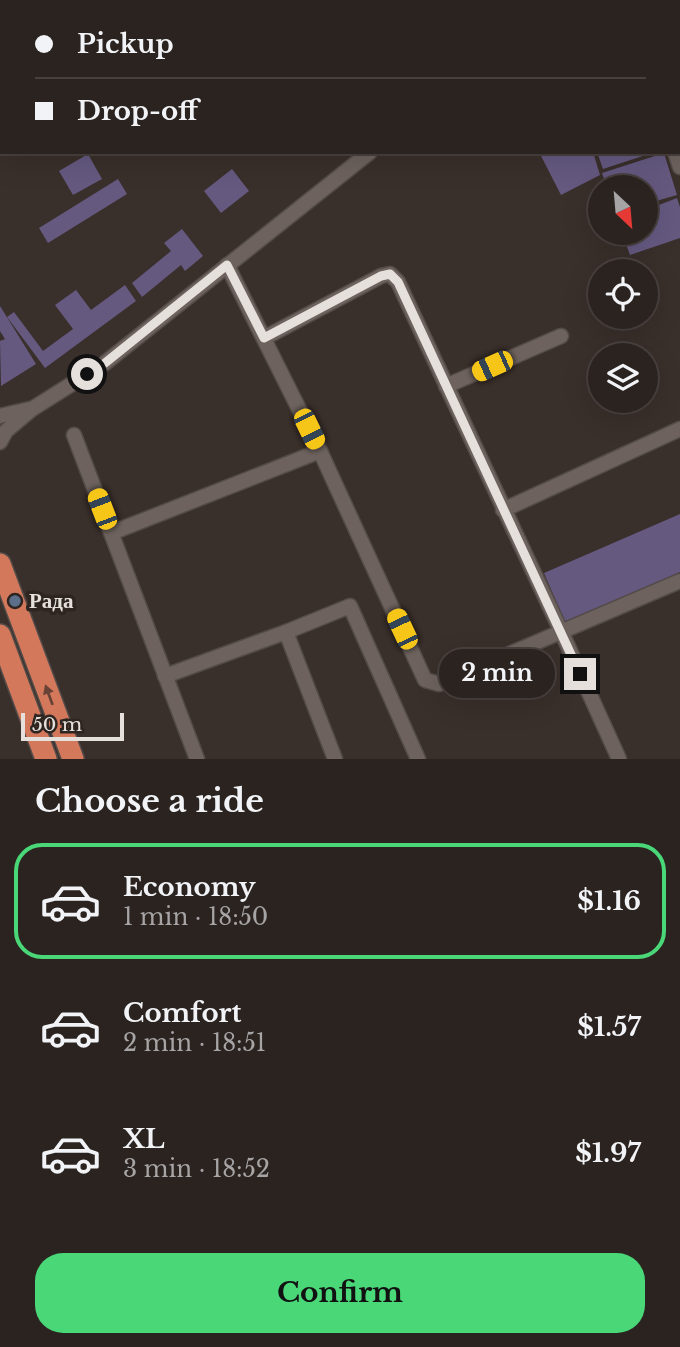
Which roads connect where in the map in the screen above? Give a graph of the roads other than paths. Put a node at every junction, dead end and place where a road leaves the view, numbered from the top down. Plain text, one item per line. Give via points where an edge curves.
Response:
1 (353, 158) edge
2 (227, 265) junction
3 (561, 336) dead end
4 (264, 338) junction
5 (446, 386) junction
6 (32, 409) junction
7 (0, 416) edge
8 (680, 429) edge
9 (74, 435) dead end
10 (0, 442) edge
11 (320, 451) junction
12 (503, 510) junction
13 (111, 533) junction
14 (0, 564) edge
15 (680, 581) edge
16 (561, 631) junction
17 (286, 632) junction
18 (0, 635) edge
19 (165, 676) junction
20 (46, 759) edge
21 (73, 759) edge
22 (197, 759) edge
23 (335, 759) edge
24 (418, 759) edge
25 (619, 759) edge

1 - 2 street
2 - 4 street
2 - 6 street via 105,363
3 - 5 street
4 - 5 street via 390,274 398,282
4 - 11 street
5 - 12 street
6 - 7 street
6 - 10 street
8 - 12 street
9 - 13 street
11 - 13 street
11 - 16 street via 425,680 439,684
12 - 16 street
13 - 19 street
21 -> 14 highway
15 - 16 street
16 - 25 street
17 - 19 street
17 - 23 street
17 - 24 street via 350,606
18 - 20 highway
19 - 22 street

